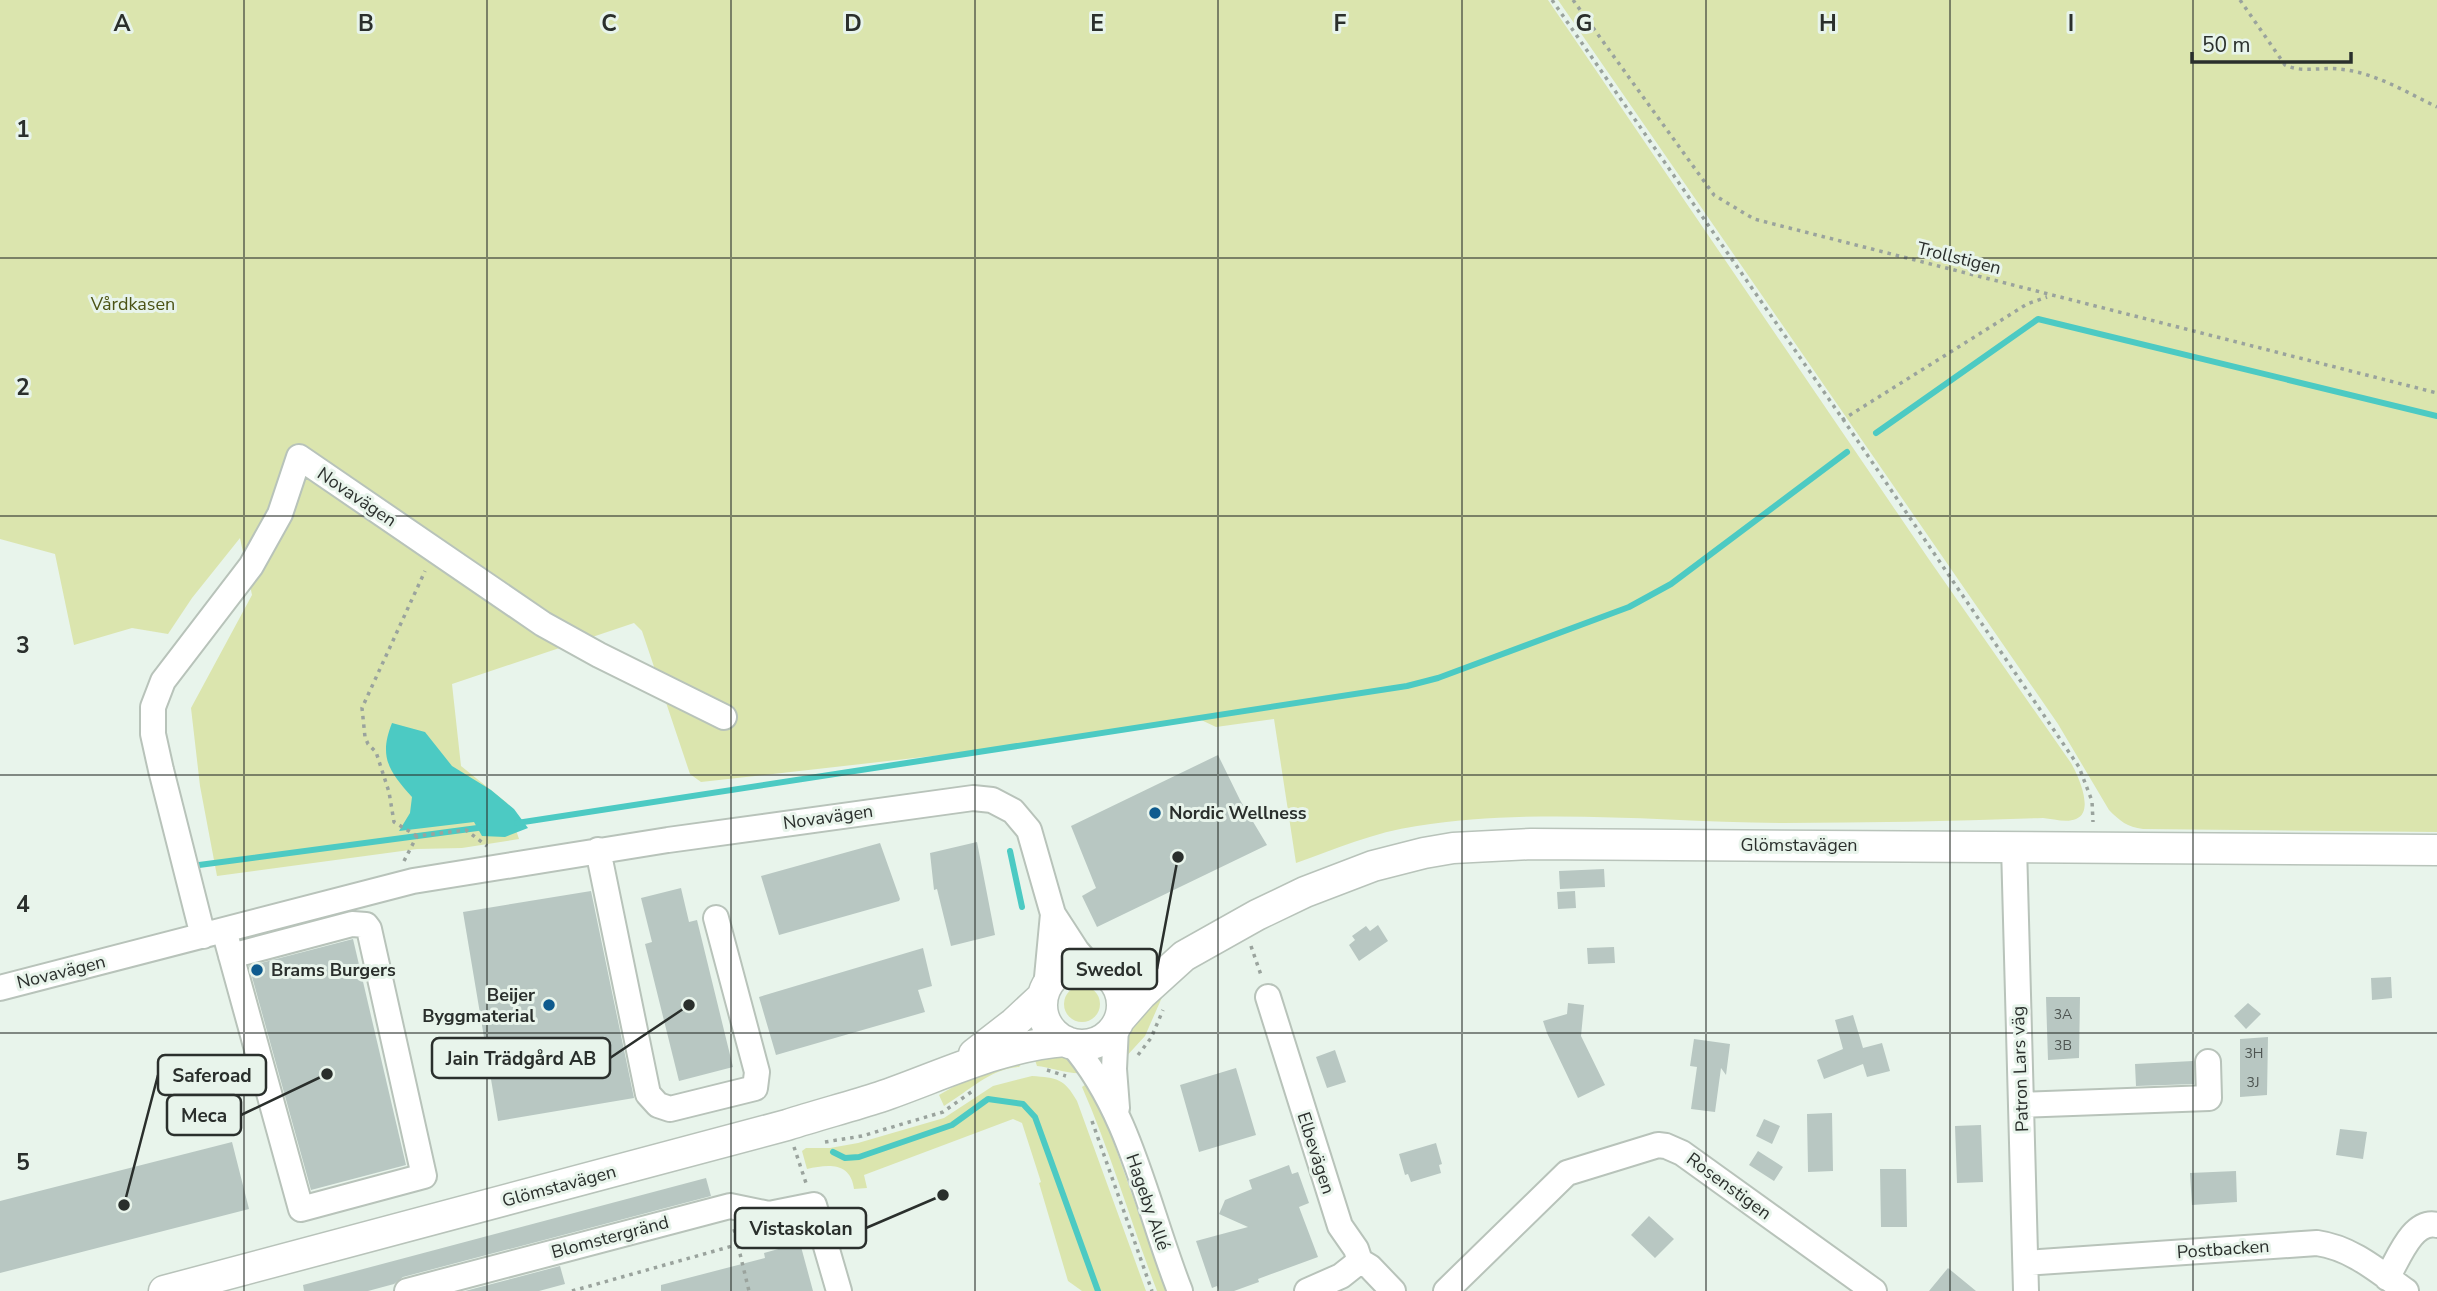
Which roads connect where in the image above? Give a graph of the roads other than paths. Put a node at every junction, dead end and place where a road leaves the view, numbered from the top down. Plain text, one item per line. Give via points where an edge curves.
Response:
1 (724, 718) dead end
2 (2014, 846) junction
3 (598, 850) junction
4 (2437, 850) edge
5 (1053, 914) junction
6 (716, 918) dead end
7 (213, 933) junction
8 (231, 956) junction
9 (1184, 957) junction
10 (1099, 970) junction
11 (0, 988) edge
12 (1044, 992) junction
13 (1268, 997) road end
14 (1118, 1023) junction
15 (1068, 1042) junction
16 (2208, 1062) dead end
17 (951, 1069) junction
18 (2021, 1105) junction
19 (1117, 1112) junction
20 (2437, 1225) edge
21 (1360, 1261) junction
22 (2026, 1263) junction
23 (2397, 1284) edge
24 (164, 1291) edge
25 (407, 1291) edge
26 (839, 1291) edge
27 (1180, 1291) edge
28 (1307, 1291) edge
29 (1393, 1291) edge
30 (1446, 1291) edge
31 (1874, 1291) edge
32 (2026, 1291) edge

1 - 7 street, Novavägen via 543,624 299,457 280,513 251,566 163,681 153,707 153,734
2 - 4 main road, Glömstavägen
2 - 9 main road, Glömstavägen via 1531,844 1453,848 1342,877 1257,915
2 - 18 street, Patron Lars väg
3 - 5 street, Novavägen via 953,799 992,800 1013,811 1028,830
3 - 6 street via 648,1094 670,1109 755,1088 757,1072
3 - 7 street, Novavägen via 413,881
5 - 10 street, Novavägen via 1077,951
5 - 12 street, Novavägen
7 - 8 street
7 - 11 street, Novavägen
8 - 8 street via 301,1209 424,1177 366,925 352,923
9 - 10 main road, Glömstavägen via 1143,971
9 - 14 main road, Glömstavägen via 1141,995
10 - 12 main road, Glömstavägen via 1064,969
10 - 14 main road via 1121,994
12 - 15 main road via 1045,1019 1053,1032
12 - 17 main road, Glömstavägen via 1014,1023
13 - 21 street, Elbevägen via 1340,1226
14 - 15 main road, Glömstavägen via 1096,1042
14 - 19 street, Hageby Allé
15 - 17 main road, Glömstavägen via 1023,1047
15 - 19 street, Hageby Allé via 1086,1060
16 - 18 street via 2209,1098
17 - 24 main road, Glömstavägen via 880,1097 787,1125
18 - 22 street, Patron Lars väg
19 - 27 street, Hageby Allé
20 - 23 street via 2420,1226 2411,1238
21 - 28 street via 1341,1276
21 - 29 street, Elbevägen
22 - 23 street, Postbacken via 2317,1243 2351,1253
22 - 32 street, Patron Lars väg
25 - 26 street, Blomstergränd via 730,1206 769,1214 814,1205
30 - 31 street, Rosenstigen via 1567,1172 1658,1145 1682,1153

